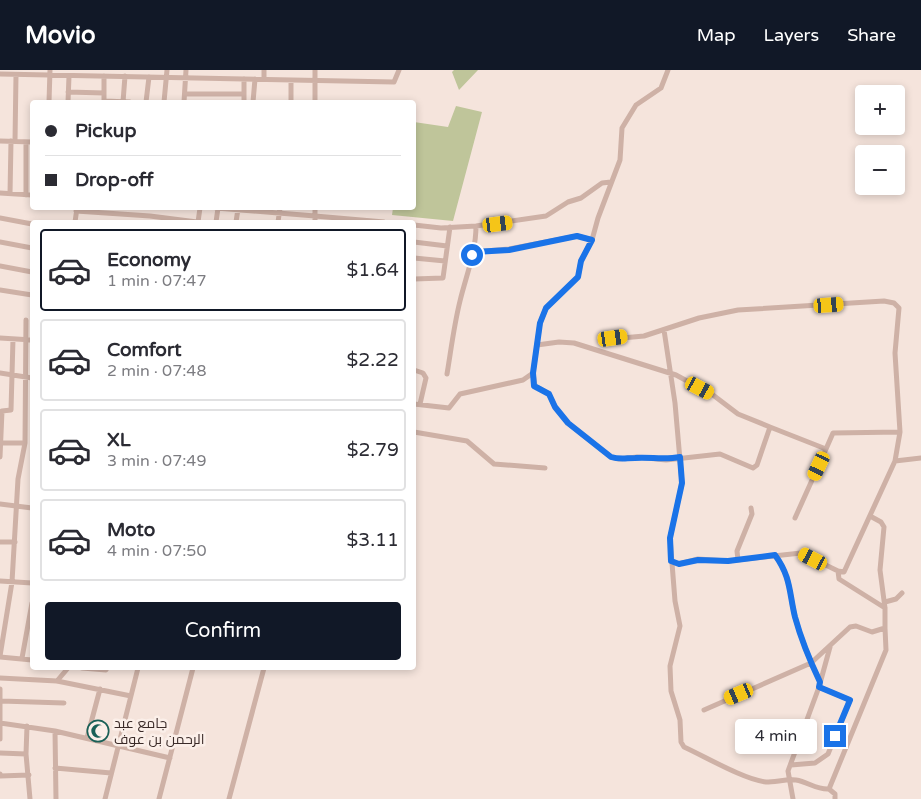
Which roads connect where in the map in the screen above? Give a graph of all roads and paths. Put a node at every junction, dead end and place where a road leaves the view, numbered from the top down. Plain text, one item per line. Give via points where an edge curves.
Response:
1 (134, 70) edge
2 (154, 70) edge
3 (167, 70) edge
4 (186, 70) edge
5 (264, 70) edge
6 (315, 70) edge
7 (399, 70) edge
8 (668, 70) edge
9 (50, 72) edge
10 (114, 73) edge
11 (0, 74) edge
12 (16, 74) junction
13 (68, 76) junction
14 (104, 76) junction
15 (124, 76) junction
16 (134, 77) junction
17 (152, 77) junction
18 (167, 77) junction
19 (187, 78) junction
20 (244, 79) junction
21 (254, 79) junction
22 (264, 79) junction
23 (291, 80) junction
24 (315, 82) junction
25 (68, 92) junction
26 (104, 93) junction
27 (185, 94) junction
28 (244, 94) junction
29 (49, 100) edge
30 (68, 100) edge
31 (104, 100) edge
32 (123, 100) edge
33 (146, 100) edge
34 (164, 100) edge
35 (184, 100) edge
36 (244, 100) edge
37 (253, 100) edge
38 (290, 100) edge
39 (315, 100) edge
40 (0, 141) edge
41 (13, 141) junction
42 (26, 142) junction
43 (30, 142) edge
44 (611, 182) junction
45 (0, 193) edge
46 (10, 194) junction
47 (26, 195) junction
48 (30, 195) edge
49 (87, 210) edge
50 (259, 210) edge
51 (280, 211) edge
52 (0, 218) edge
53 (315, 219) edge
54 (182, 220) edge
55 (338, 220) edge
56 (30, 224) edge
57 (416, 225) edge
58 (476, 226) junction
59 (450, 227) junction
60 (592, 240) junction
61 (0, 242) edge
62 (416, 242) edge
63 (446, 246) junction
64 (30, 248) edge
65 (474, 252) junction
66 (416, 258) edge
67 (445, 260) junction
68 (0, 266) edge
69 (30, 272) edge
70 (416, 279) edge
71 (0, 290) edge
72 (30, 295) edge
73 (26, 320) dead end
74 (664, 330) junction
75 (0, 338) edge
76 (13, 338) junction
77 (26, 340) junction
78 (30, 340) edge
79 (600, 340) dead end
80 (537, 345) junction
81 (416, 371) edge
82 (0, 373) edge
83 (533, 373) junction
84 (671, 373) junction
85 (447, 374) dead end
86 (11, 375) junction
87 (25, 377) junction
88 (30, 378) edge
89 (417, 404) edge
90 (770, 428) junction
91 (416, 432) edge
92 (900, 432) junction
93 (2, 443) junction
94 (24, 443) junction
95 (826, 449) junction
96 (0, 457) edge
97 (680, 457) junction
98 (921, 458) edge
99 (895, 461) junction
100 (545, 468) dead end
101 (0, 504) edge
102 (17, 506) junction
103 (30, 508) edge
104 (751, 508) dead end
105 (870, 516) junction
106 (795, 518) dead end
107 (0, 542) edge
108 (15, 542) junction
109 (775, 555) junction
110 (738, 560) junction
111 (671, 561) junction
112 (838, 571) junction
113 (0, 581) edge
114 (12, 582) junction
115 (30, 583) edge
116 (902, 593) dead end
117 (885, 605) junction
118 (30, 617) edge
119 (885, 628) junction
120 (830, 645) junction
121 (0, 656) edge
122 (22, 658) junction
123 (30, 660) edge
124 (811, 663) junction
125 (66, 670) edge
126 (138, 670) edge
127 (192, 670) edge
128 (263, 670) edge
129 (0, 678) edge
130 (57, 681) junction
131 (819, 684) junction
132 (0, 689) edge
133 (100, 689) junction
134 (131, 696) junction
135 (1, 701) edge
136 (64, 704) dead end
137 (704, 710) dead end
138 (0, 723) edge
139 (27, 726) junction
140 (55, 731) junction
141 (87, 738) junction
142 (0, 739) edge
143 (117, 747) junction
144 (0, 753) edge
145 (26, 754) junction
146 (170, 758) junction
147 (790, 765) junction
148 (55, 768) junction
149 (112, 773) junction
150 (0, 774) edge
151 (29, 776) junction
152 (788, 779) junction
153 (829, 789) junction
154 (30, 799) edge
155 (56, 799) edge
156 (105, 799) edge
157 (159, 799) edge
158 (229, 799) edge
159 (793, 799) edge
160 (835, 799) edge

1 - 16 street
2 - 17 street
3 - 18 street
4 - 19 street
5 - 22 street
6 - 24 street
7 - 24 street via 394,82
8 - 44 street via 662,88 636,105 625,121 620,139 620,160
9 - 12 street
9 - 13 street
9 - 29 street
10 - 14 street
10 - 15 street
11 - 12 street
12 - 41 street
13 - 14 street
13 - 25 street
14 - 26 street
15 - 16 street
15 - 32 street
16 - 17 street
17 - 18 street
17 - 33 street
18 - 19 street
18 - 34 street
19 - 20 street
19 - 27 street
20 - 21 street
20 - 28 street
21 - 22 street
21 - 37 street
22 - 23 street
23 - 24 street
23 - 38 street
24 - 39 street
25 - 26 street
25 - 30 street
26 - 31 street
27 - 28 street
27 - 35 street
28 - 36 street
40 - 41 street
41 - 42 street
41 - 46 street
42 - 43 street
42 - 47 street
44 - 58 street via 602,183 546,216
44 - 60 street
45 - 46 street
46 - 47 street
47 - 48 street
49 - 54 street
50 - 51 street
51 - 53 street
52 - 56 street
53 - 55 street
57 - 59 street
58 - 59 street
58 - 65 street
59 - 63 street
60 - 65 street via 577,236 509,250
60 - 80 street via 581,261 578,277 546,308
61 - 64 street
62 - 63 street
63 - 67 street
65 - 85 street via 459,304
66 - 67 street
67 - 70 street via 443,278
68 - 69 street
71 - 72 street
73 - 77 street
74 - 79 street via 644,336
74 - 84 street
74 - 92 street via 738,310 894,303 899,308 900,318 895,353
75 - 76 street
76 - 77 street
76 - 86 street
77 - 78 street
77 - 87 street
80 - 83 street
80 - 84 street via 574,343
81 - 89 street via 426,378
82 - 86 street
83 - 89 street via 522,380 460,394 449,408
83 - 97 street via 534,386 549,394 568,423 611,457 666,460
84 - 90 street via 713,395 738,414
84 - 97 street
86 - 87 street
86 - 93 street via 11,410 2,411
87 - 88 street
87 - 94 street
90 - 95 street
90 - 97 street via 757,465 752,468 720,454
91 - 100 street via 467,441 494,464
92 - 95 street via 833,433
92 - 99 street
93 - 94 street
93 - 96 street
94 - 102 street
95 - 106 street
97 - 111 street via 682,483 670,538
98 - 99 street
99 - 105 street
101 - 102 street
102 - 103 street
102 - 108 street
104 - 110 street via 752,514 737,550
105 - 112 street via 844,572
105 - 117 street via 884,527 880,570
107 - 108 street
108 - 114 street
109 - 110 street
109 - 112 street via 801,553
109 - 124 street via 788,577 795,615
110 - 111 street via 698,560 679,564
111 - 152 street via 680,626 670,666 671,691 680,720 681,742 684,747 752,778 766,782
112 - 117 street via 839,580
113 - 114 street
114 - 115 street
114 - 121 street
116 - 117 street
117 - 119 street
118 - 122 street
119 - 120 street via 872,632 850,627
119 - 153 street via 886,650
120 - 124 street
120 - 131 street
121 - 122 street
122 - 123 street
124 - 131 street
124 - 137 street
125 - 130 street
126 - 134 street
127 - 146 street
128 - 158 street
129 - 130 street
130 - 133 street
131 - 147 street
131 - 147 street via 850,700 828,754 815,763
132 - 135 street
133 - 134 street
133 - 141 street
134 - 143 street
135 - 136 street
135 - 138 street
138 - 139 street
138 - 142 street
139 - 140 street
139 - 145 street
140 - 141 street
140 - 148 street
141 - 143 street
143 - 146 street
143 - 149 street
144 - 145 street
145 - 151 street
146 - 157 street
147 - 152 street
148 - 149 street
148 - 155 street
149 - 156 street
150 - 151 street
151 - 154 street
152 - 153 street
152 - 159 street
153 - 160 street

